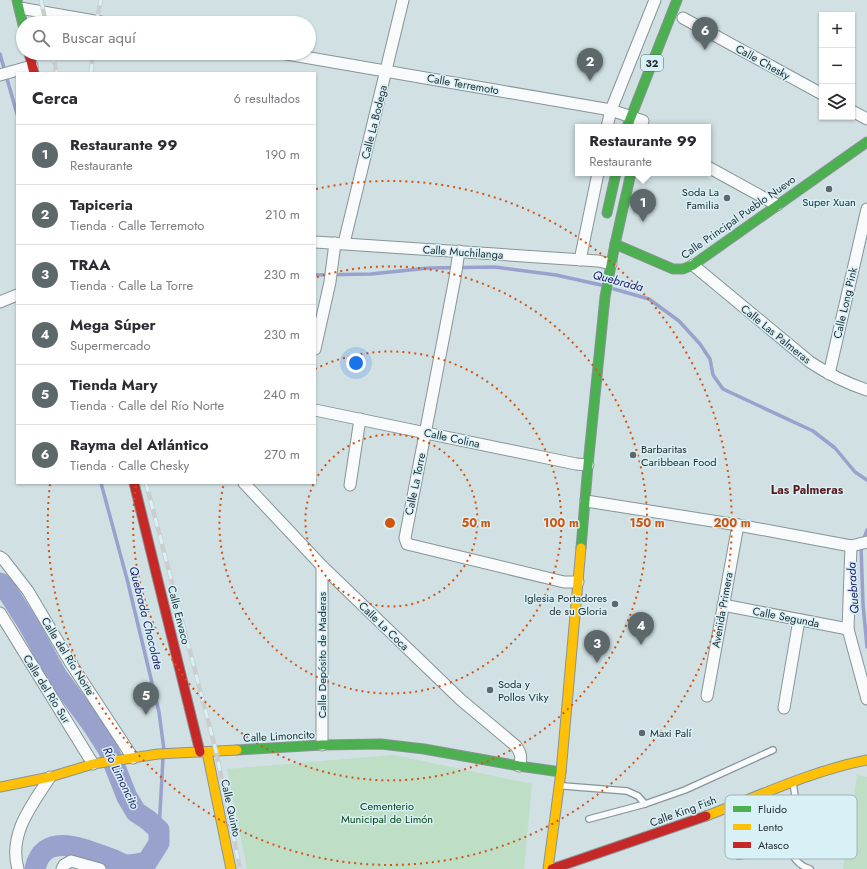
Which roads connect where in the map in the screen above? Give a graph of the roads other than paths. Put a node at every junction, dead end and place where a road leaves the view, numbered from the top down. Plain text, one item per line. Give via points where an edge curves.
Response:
1 (403, 0) edge
2 (655, 0) edge
3 (677, 0) edge
4 (18, 4) edge
5 (21, 16) edge
6 (74, 16) edge
7 (683, 19) dead end
8 (316, 59) edge
9 (29, 69) edge
10 (386, 71) junction
11 (0, 75) edge
12 (819, 92) edge
13 (610, 110) junction
14 (855, 113) edge
15 (867, 119) edge
16 (644, 120) edge
17 (629, 122) edge
18 (608, 124) edge
19 (867, 142) edge
20 (711, 169) edge
21 (597, 176) edge
22 (615, 176) edge
23 (630, 176) edge
24 (777, 205) junction
25 (867, 209) edge
26 (605, 225) dead end
27 (316, 242) edge
28 (340, 243) junction
29 (615, 244) junction
30 (458, 255) junction
31 (580, 260) junction
32 (693, 265) junction
33 (610, 268) junction
34 (16, 295) edge
35 (0, 302) edge
36 (318, 322) edge
37 (316, 340) edge
38 (829, 374) junction
39 (867, 390) edge
40 (316, 410) edge
41 (360, 419) junction
42 (426, 433) junction
43 (588, 464) junction
44 (134, 484) edge
45 (245, 484) edge
46 (350, 485) dead end
47 (586, 501) junction
48 (738, 525) junction
49 (867, 542) edge
50 (853, 545) junction
51 (0, 557) edge
52 (322, 566) junction
53 (578, 582) junction
54 (723, 605) junction
55 (0, 614) edge
56 (799, 620) junction
57 (848, 630) junction
58 (707, 696) dead end
59 (867, 699) edge
60 (784, 708) dead end
61 (322, 745) junction
62 (773, 750) dead end
63 (203, 752) junction
64 (129, 758) junction
65 (867, 760) edge
66 (98, 763) junction
67 (519, 766) junction
68 (561, 772) junction
69 (0, 777) edge
70 (50, 777) junction
71 (793, 782) junction
72 (5, 786) edge
73 (559, 786) junction
74 (758, 795) edge
75 (794, 795) edge
76 (645, 804) junction
77 (725, 807) edge
78 (589, 818) dead end
79 (794, 859) edge
80 (18, 869) edge
81 (62, 869) edge
82 (100, 869) edge
83 (231, 869) edge
84 (548, 869) edge
85 (552, 869) edge
86 (810, 869) edge

1 - 10 street, Calle La Bodega
2 - 13 street
3 - 17 main road, 32
4 - 5 main road
4 - 6 street
7 - 12 street, Calle Chesky
8 - 10 street, Calle Terremoto
9 - 11 street
10 - 13 street, Calle Terremoto
10 - 28 street, Calle La Bodega
13 - 17 street, Calle Terremoto
13 - 18 street
14 - 15 street
16 - 17 street, Calle Terremoto
19 - 24 main road, Calle Principal Pueblo Nuevo
20 - 24 street
21 - 31 street
22 - 26 main road
23 - 29 main road
24 - 32 main road, Calle Principal Pueblo Nuevo
25 - 38 street, Calle Long Pink
27 - 28 street, Calle Muchilanga
28 - 30 street, Calle Muchilanga
28 - 36 street, Calle La Bodega via 333,259 330,282
29 - 32 main road, Calle Principal Pueblo Nuevo via 673,269
29 - 33 main road
30 - 31 street, Calle Muchilanga
30 - 42 street, Calle La Torre via 456,278
31 - 33 street, Calle Muchilanga via 598,261
32 - 38 street, Calle Las Palmeras via 810,362
33 - 43 main road
34 - 35 street
36 - 37 street, Calle La Bodega
38 - 39 street, Calle Las Palmeras
40 - 41 street, Calle Colina
41 - 42 street, Calle Colina
41 - 46 street
42 - 43 street, Calle Colina via 576,464
42 - 53 street, Calle La Torre via 404,538 407,544 564,582
43 - 47 main road
44 - 63 main road, Calle Envaco
45 - 52 street, Calle La Coca
47 - 48 street
47 - 53 main road
48 - 50 street
48 - 54 street, Avenida Primera
49 - 50 street
50 - 57 street
51 - 64 street, Calle del Río Norte via 28,591
52 - 61 street, Calle Depósito de Maderas
52 - 67 street, Calle La Coca via 461,700 516,746 521,752
53 - 68 main road
54 - 56 street, Calle Segunda
54 - 58 street, Avenida Primera
55 - 66 street, Calle del Río Sur
56 - 57 street, Calle Segunda
56 - 60 street
57 - 59 street
61 - 63 main road, Calle Limoncito
61 - 67 main road, Calle Limoncito via 381,744
62 - 76 lane via 685,790
63 - 64 main road, Calle Limoncito
63 - 83 main road, Calle Quinto
64 - 66 main road, Calle Limoncito
65 - 71 main road, Calle King Fish via 845,764
66 - 70 main road, Calle Limoncito
67 - 68 main road, Calle Limoncito
68 - 73 main road
69 - 72 street
70 - 72 main road, Calle Limoncito
70 - 80 street via 20,826 16,860
71 - 74 main road, Calle King Fish
71 - 75 lane
73 - 76 lane via 627,791 638,796
73 - 84 main road
76 - 78 lane
77 - 85 main road, Calle King Fish
79 - 86 lane
81 - 82 street via 71,862

